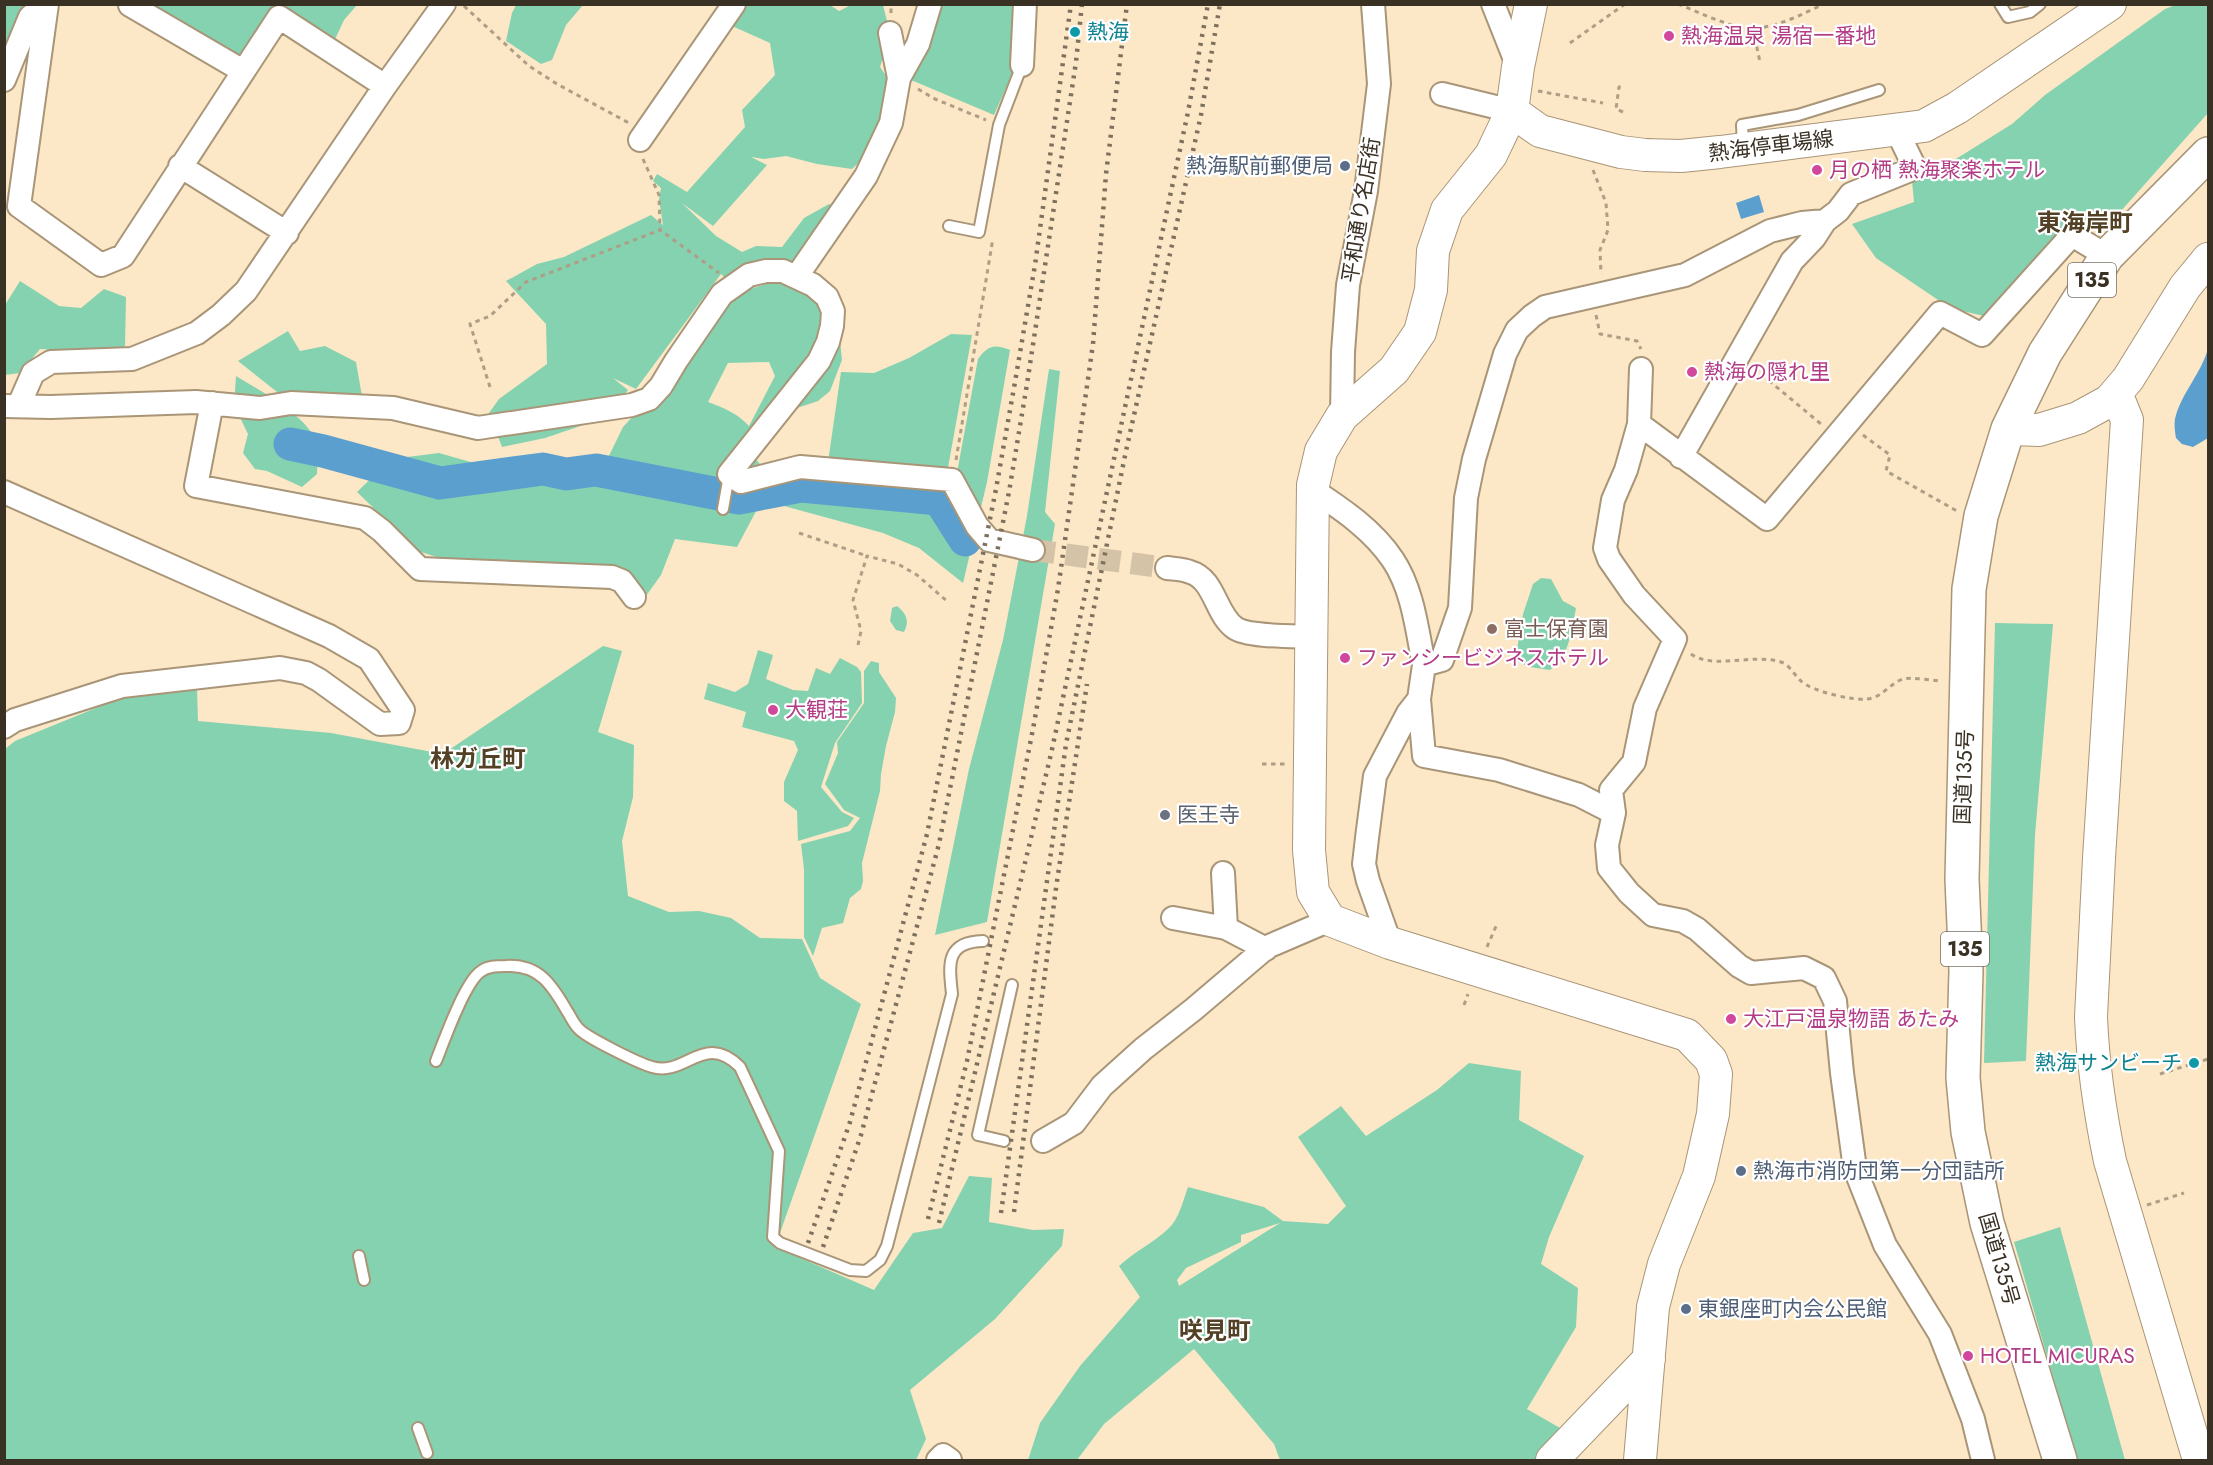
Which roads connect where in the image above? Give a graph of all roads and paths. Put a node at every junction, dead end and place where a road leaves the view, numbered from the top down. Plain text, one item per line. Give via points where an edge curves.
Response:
1 (46, 4) edge
2 (444, 4) edge
3 (463, 4) edge
4 (734, 4) edge
5 (930, 4) edge
6 (1025, 4) edge
7 (1373, 4) edge
8 (1493, 4) edge
9 (1531, 4) edge
10 (1626, 4) edge
11 (1678, 4) edge
12 (1824, 4) edge
13 (2000, 4) edge
14 (2040, 4) edge
15 (2110, 4) edge
16 (130, 5) edge
17 (1753, 28) junction
18 (890, 33) dead end
19 (1570, 43) dead end
20 (1760, 62) dead end
21 (1022, 65) joint
22 (1521, 67) junction
23 (243, 71) junction
24 (900, 78) junction
25 (4, 81) edge
26 (385, 86) junction
27 (1624, 87) dead end
28 (1879, 90) dead end
29 (1442, 94) dead end
30 (1604, 103) dead end
31 (1512, 111) junction
32 (1623, 112) dead end
33 (999, 124) junction
34 (1897, 131) junction
35 (643, 144) junction
36 (1599, 146) junction
37 (1744, 149) junction
38 (2208, 154) edge
39 (180, 166) junction
40 (1825, 221) junction
41 (949, 226) dead end
42 (660, 230) junction
43 (287, 232) junction
44 (993, 237) dead end
45 (2107, 256) junction
46 (2203, 265) edge
47 (721, 275) dead end
48 (797, 276) junction
49 (1596, 295) junction
50 (1740, 356) junction
51 (1641, 369) joint
52 (490, 387) dead end
53 (2116, 393) junction
54 (212, 404) junction
55 (11, 406) edge
56 (1342, 416) junction
57 (1639, 424) junction
58 (2007, 429) junction
59 (1842, 430) junction
60 (958, 444) dead end
61 (1681, 457) junction
62 (729, 474) junction
63 (1313, 490) junction
64 (4, 492) edge
65 (723, 509) dead end
66 (1981, 516) junction
67 (799, 533) dead end
68 (1033, 550) tunnel mouth
69 (867, 556) junction
70 (1167, 568) tunnel mouth
71 (634, 597) dead end
72 (948, 602) dead end
73 (1313, 637) junction
74 (1675, 639) junction
75 (858, 645) dead end
76 (1424, 665) junction
77 (1948, 681) dead end
78 (1419, 699) junction
79 (4, 728) edge
80 (1262, 764) dead end
81 (1293, 764) dead end
82 (1614, 813) junction
83 (1223, 873) dead end
84 (1173, 918) dead end
85 (1330, 920) junction
86 (1226, 928) junction
87 (983, 941) dead end
88 (1390, 943) junction
89 (1266, 949) junction
90 (1012, 985) dead end
91 (2208, 1059) edge
92 (435, 1061) dead end
93 (2160, 1074) dead end
94 (1004, 1141) dead end
95 (1039, 1143) dead end
96 (2184, 1193) dead end
97 (2145, 1205) dead end
98 (359, 1256) dead end
99 (364, 1280) dead end
100 (1649, 1359) junction
101 (418, 1428) dead end
102 (427, 1453) dead end
103 (938, 1461) edge
104 (950, 1461) edge
105 (1552, 1461) edge
106 (1640, 1461) edge
107 (1983, 1461) edge
108 (2060, 1461) edge
109 (2199, 1461) edge

1 - 25 street via 30,17
1 - 39 street via 19,206 101,266 123,256
2 - 26 street
3 - 35 path via 529,66
4 - 35 street
5 - 24 street via 918,44
6 - 21 street
7 - 56 street, 平和通り名店街 via 1379,84 1366,191 1348,285
8 - 22 street
9 - 22 street
10 - 19 path
11 - 17 path via 1740,27
12 - 17 path
13 - 14 lane via 2008,17 2030,12
15 - 34 street, 熱海停車場線 via 1940,118 1924,126
16 - 23 street
17 - 20 path
18 - 24 street
21 - 33 lane
22 - 30 path
22 - 31 street
23 - 26 street via 279,17
23 - 39 street
24 - 33 path via 935,99
24 - 48 street via 891,123 866,176
26 - 43 street
27 - 32 path via 1620,87 1616,109
28 - 37 lane via 1798,115 1742,125
29 - 31 street
31 - 36 street, 熱海停車場線 via 1540,131
31 - 56 street via 1491,155 1447,210 1433,251 1431,290 1420,332 1394,370
33 - 41 lane via 979,232
34 - 37 street, 熱海停車場線
34 - 40 street via 1915,168 1851,194
35 - 42 path via 659,195
36 - 37 street, 熱海停車場線 via 1645,155 1681,156
36 - 49 path via 1593,171 1606,203 1608,230 1600,250
38 - 45 highway, 国道135号 / 135
39 - 43 street
40 - 49 street via 1770,231 1685,275
40 - 50 street via 1792,261
42 - 47 path
42 - 52 path via 526,282 490,316 470,324
43 - 55 street via 246,291 197,333 132,359 51,362 33,373
44 - 60 path
45 - 58 highway, 国道135号 / 135 via 2044,353
45 - 59 street via 2072,235 1982,335 1940,312
46 - 53 street
48 - 54 street via 766,271 735,283 723,294 661,386 649,399 632,405 478,428 393,408
48 - 62 street via 827,297 833,311 828,342 819,361
49 - 51 path via 1600,334 1637,341
49 - 76 street via 1545,307 1517,330 1505,354 1466,498 1460,608 1442,660
50 - 59 path
50 - 61 street
51 - 57 street
53 - 58 street via 2078,418 2038,430
53 - 109 street via 2127,420 2099,858 2092,1043 2110,1161
54 - 55 street
54 - 71 street via 196,486 365,518 420,569 612,577 622,581
56 - 63 street via 1321,451
57 - 61 street
57 - 74 street via 1614,500 1605,548 1634,595
58 - 66 highway, 国道135号 / 135
59 - 61 street via 1767,519
59 - 66 path via 1890,455 1886,471 1958,512
62 - 65 lane
62 - 68 street via 741,482 800,467 952,480 989,540
63 - 73 street
63 - 76 street via 1347,512 1393,560 1412,607
64 - 79 street via 329,636 369,659 403,710 399,723 380,724 319,680 280,668 122,686 15,720
66 - 108 highway, 国道135号 / 135 via 1969,589 1962,879 1966,971 1963,1078 1968,1132 1988,1223
67 - 69 path
69 - 72 path via 898,564
69 - 75 path via 854,600 861,631
70 - 73 street via 1192,572 1207,584 1220,612 1236,629
73 - 85 street via 1309,850 1313,892
74 - 77 path via 1695,657 1716,662 1763,658 1783,663 1810,687 1845,697 1867,700 1880,696 1903,679
74 - 82 street via 1645,708 1634,762 1611,790
76 - 78 street
78 - 82 street via 1424,756 1499,770 1579,795
78 - 88 street via 1375,776 1366,847 1368,881
80 - 81 path
82 - 107 street via 1607,845 1609,868 1653,915 1697,928 1751,973 1804,968 1824,978 1835,1001 1855,1168 1885,1245 1940,1334 1973,1419
83 - 86 street
84 - 86 street
85 - 88 street
85 - 89 street
86 - 89 street
87 - 92 lane via 968,942 952,954 952,994 887,1246 880,1260 866,1271 850,1270 773,1237 779,1151 740,1067 730,1057 715,1052 669,1068 653,1068 587,1036 576,1027 551,984 521,965 480,971 470,984
88 - 100 street via 1687,1035 1711,1060 1716,1074 1713,1114 1700,1176 1664,1264 1653,1307
89 - 95 street via 1134,1056 1102,1086 1074,1123
90 - 94 lane via 978,1135
91 - 93 path
96 - 97 path
98 - 99 lane
100 - 105 street
100 - 106 street
101 - 102 lane
103 - 104 street via 943,1455

